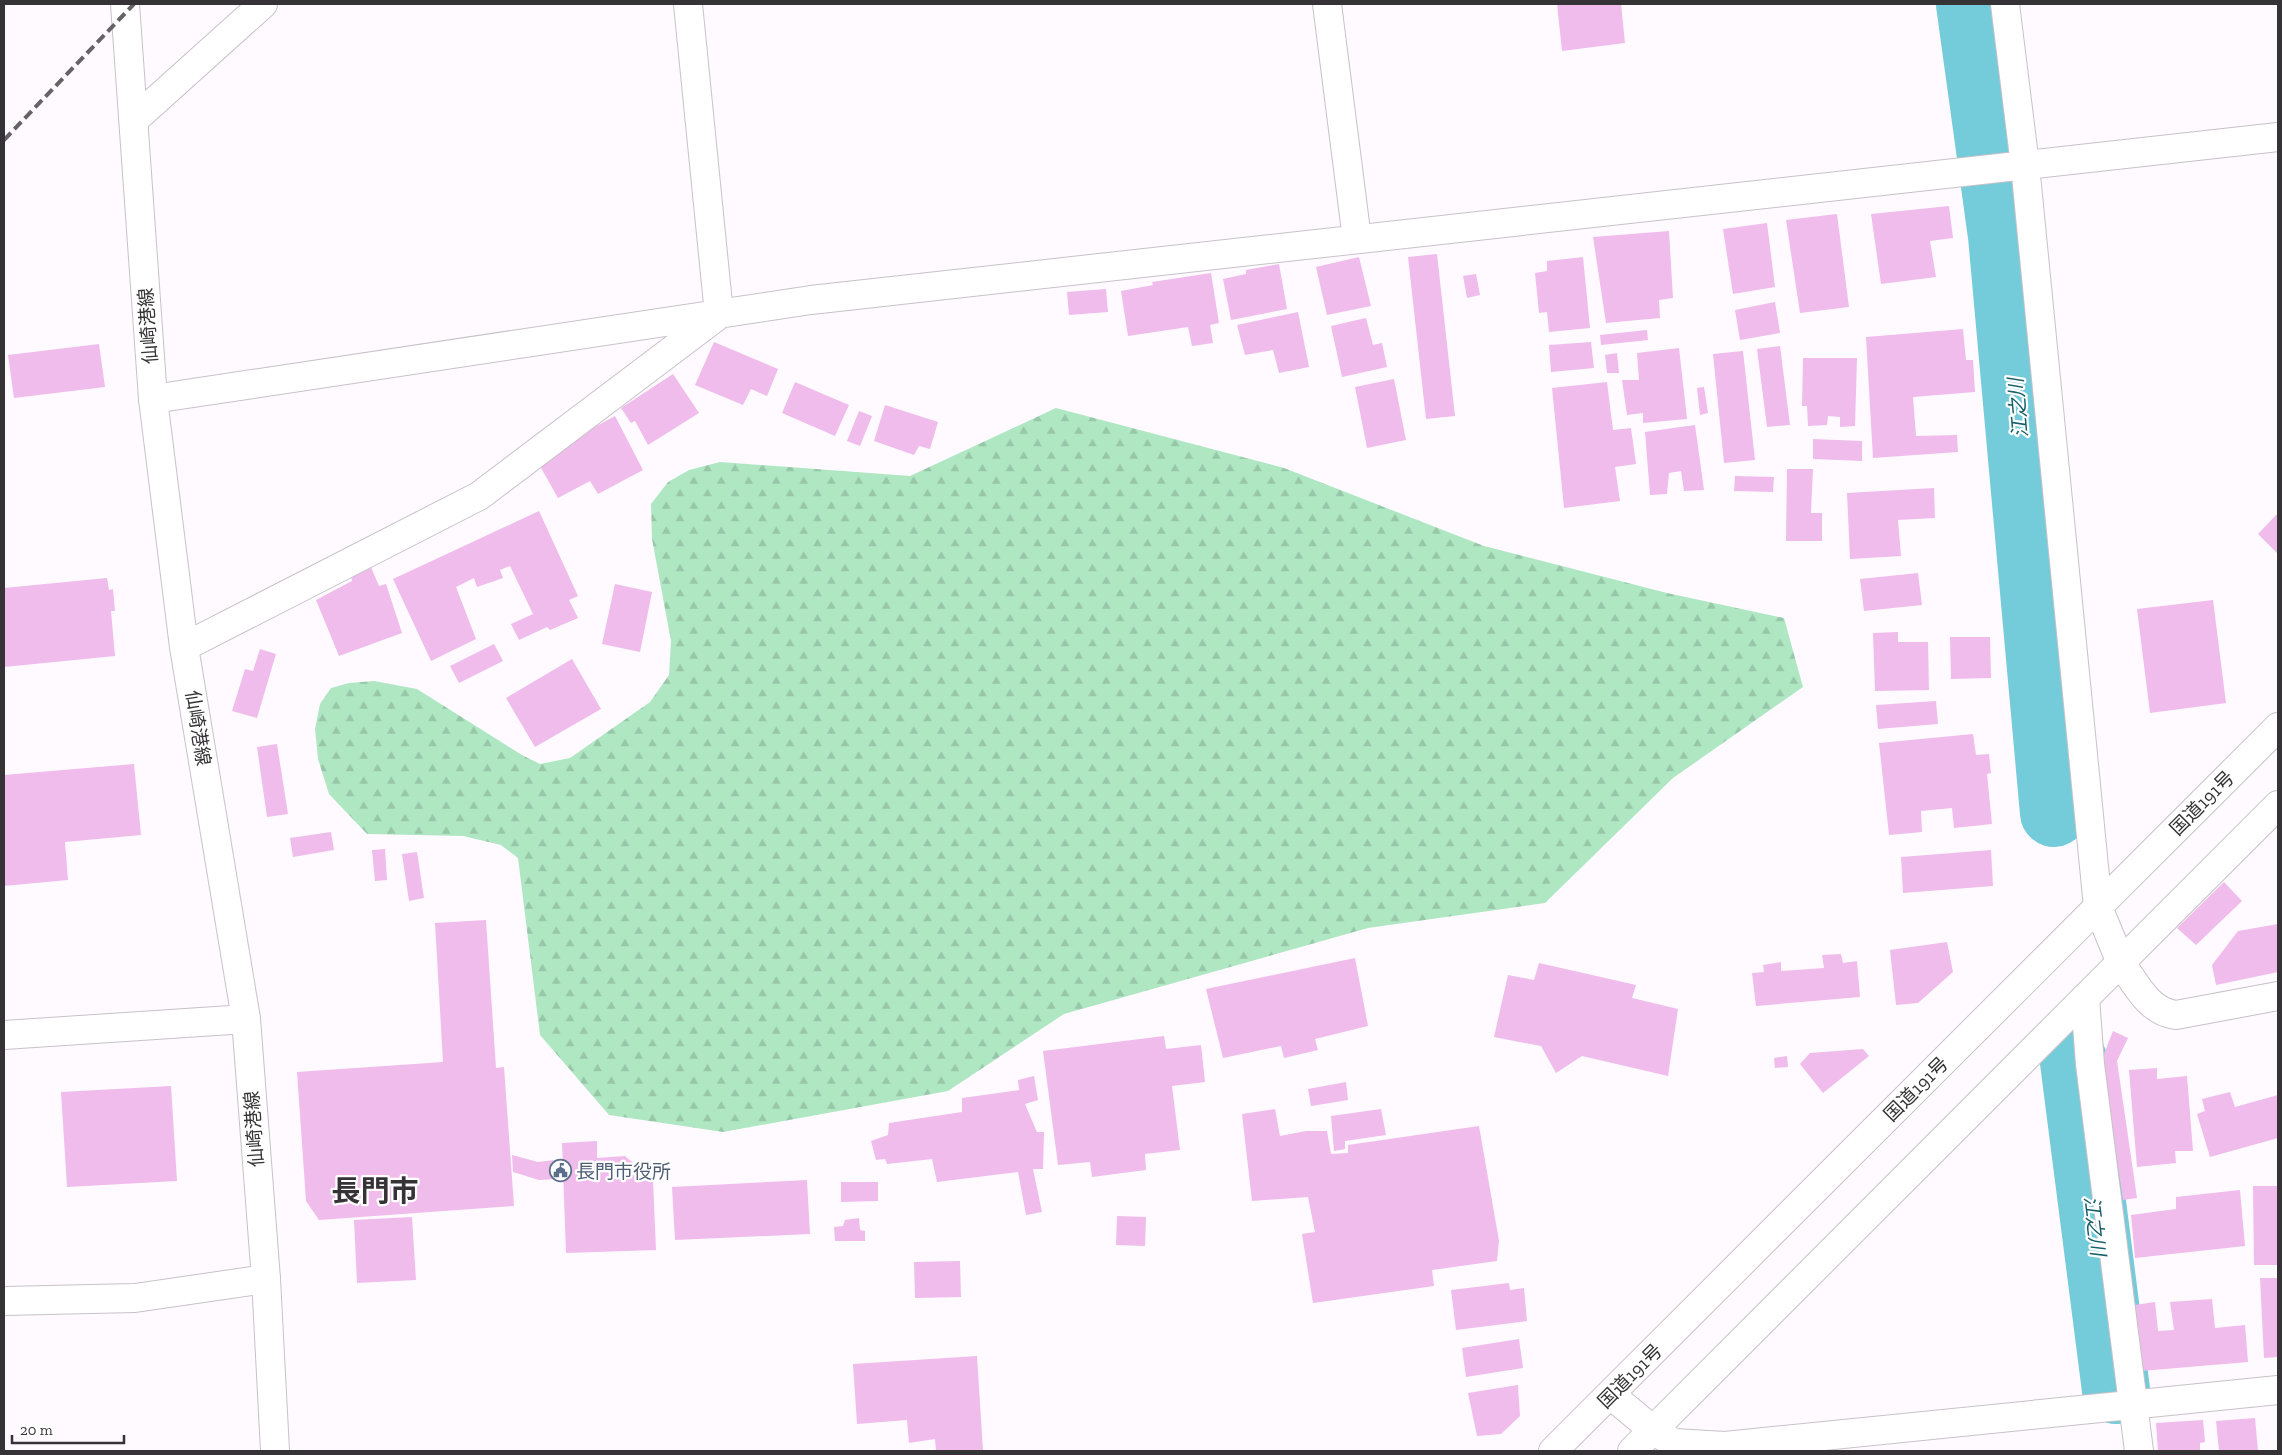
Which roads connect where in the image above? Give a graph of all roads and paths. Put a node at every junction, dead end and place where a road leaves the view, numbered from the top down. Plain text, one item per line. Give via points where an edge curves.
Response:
1 (125, 4) edge
2 (263, 4) edge
3 (688, 4) edge
4 (1327, 4) edge
5 (2005, 4) edge
6 (134, 120) junction
7 (2278, 138) edge
8 (2025, 165) junction
9 (1357, 239) junction
10 (720, 314) junction
11 (153, 399) junction
12 (184, 647) junction
13 (2278, 727) edge
14 (2278, 804) edge
15 (2098, 907) junction
16 (2121, 963) junction
17 (2278, 996) edge
18 (2085, 998) junction
19 (246, 1019) junction
20 (4, 1034) edge
21 (266, 1279) junction
22 (4, 1300) edge
23 (2278, 1390) edge
24 (1611, 1394) junction
25 (2133, 1406) junction
26 (1654, 1431) junction
27 (275, 1451) edge
28 (1553, 1451) edge
29 (1632, 1451) edge
30 (2139, 1451) edge

1 - 6 main road, 仙崎港線
2 - 6 main road
3 - 10 main road
4 - 9 main road
5 - 8 main road
6 - 11 main road, 仙崎港線
7 - 8 main road
8 - 9 main road
8 - 15 main road
9 - 10 main road via 811,300
10 - 11 main road
10 - 12 main road via 479,496
11 - 12 main road, 仙崎港線
12 - 19 main road, 仙崎港線
13 - 15 main road, 国道191号
14 - 16 main road
15 - 16 main road
15 - 24 main road, 国道191号
16 - 17 main road via 2149,1003 2165,1014 2176,1015
16 - 18 main road
18 - 25 main road via 2090,1064
18 - 26 main road
19 - 20 main road
19 - 21 main road, 仙崎港線
21 - 22 main road via 135,1298
21 - 27 main road, 仙崎港線
23 - 25 main road
24 - 26 main road
24 - 28 main road, 国道191号
25 - 26 main road via 1724,1446 1674,1443
25 - 30 main road
26 - 29 main road

